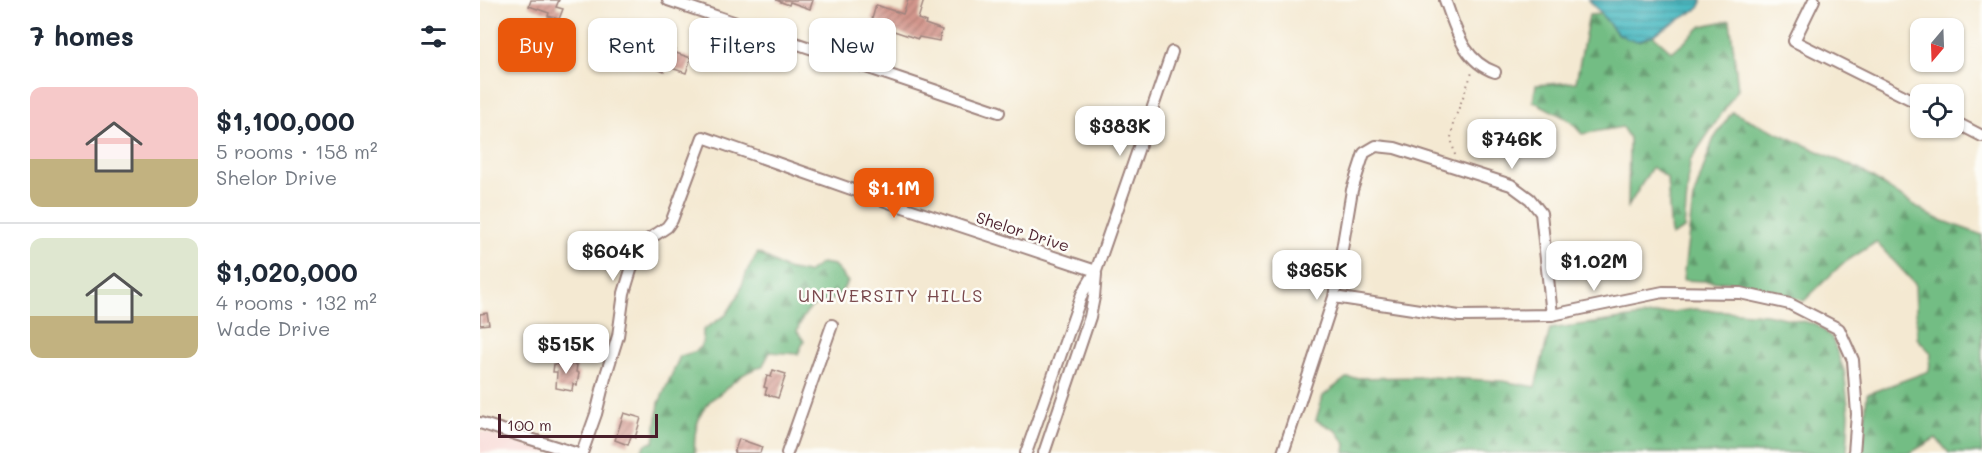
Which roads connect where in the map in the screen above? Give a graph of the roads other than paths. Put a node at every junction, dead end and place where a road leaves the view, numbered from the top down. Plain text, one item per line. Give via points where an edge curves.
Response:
1 (668, 0) edge
2 (1444, 0) edge
3 (1814, 0) edge
4 (1172, 52) dead end
5 (1495, 72) dead end
6 (1910, 99) edge
7 (999, 112) dead end
8 (1964, 127) edge
9 (1982, 136) edge
10 (1096, 271) junction
11 (1334, 297) junction
12 (1552, 315) junction
13 (832, 325) dead end
14 (480, 423) edge
15 (575, 453) edge
16 (582, 453) edge
17 (787, 453) edge
18 (1026, 453) edge
19 (1044, 453) edge
20 (1283, 453) edge
21 (1854, 453) edge

1 - 7 street
2 - 5 street via 1460,39 1475,61
3 - 6 street via 1794,41
4 - 10 street
8 - 9 street
10 - 16 street, Shelor Drive via 703,137 672,220 643,243 631,270 618,336
10 - 18 street via 1082,294
10 - 19 street via 1090,317
11 - 12 street via 1459,316
11 - 12 street via 1352,190 1364,153 1376,146 1395,148 1511,185 1530,199 1541,213
11 - 20 street
12 - 21 street via 1664,292 1740,293 1790,304 1839,329 1853,360 1857,414
13 - 17 street
14 - 15 street

